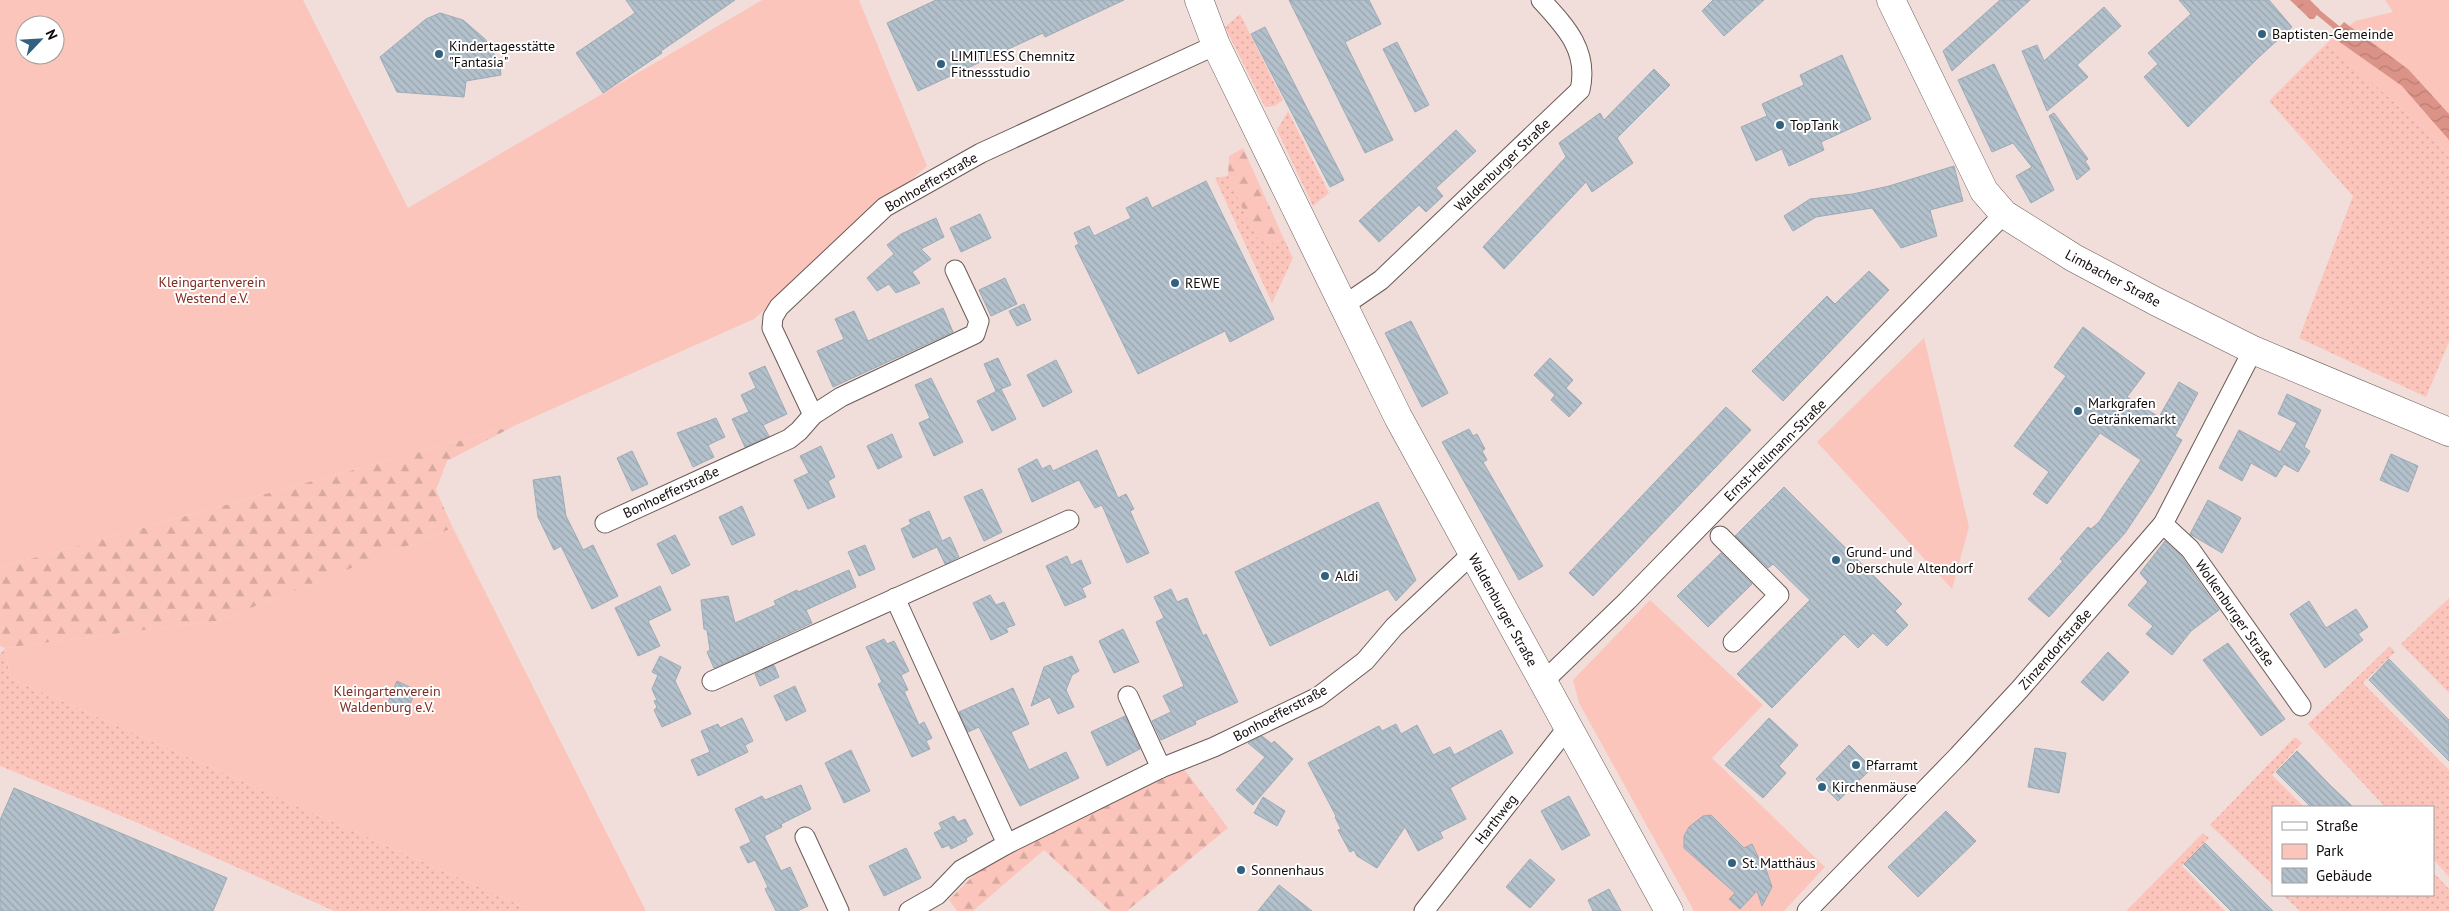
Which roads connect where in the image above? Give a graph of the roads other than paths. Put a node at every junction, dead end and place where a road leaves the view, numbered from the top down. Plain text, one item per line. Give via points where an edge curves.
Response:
1 (1199, 0) edge
2 (1541, 0) edge
3 (1891, 0) edge
4 (1216, 45) junction
5 (2004, 214) junction
6 (955, 270) dead end
7 (1343, 306) junction
8 (2253, 350) junction
9 (813, 415) junction
10 (2449, 432) edge
11 (1069, 520) dead end
12 (605, 523) dead end
13 (2163, 524) junction
14 (1720, 536) dead end
15 (1472, 554) junction
16 (895, 598) junction
17 (1733, 642) dead end
18 (712, 682) dead end
19 (1542, 682) junction
20 (1128, 696) dead end
21 (2302, 706) dead end
22 (1568, 727) junction
23 (1161, 768) junction
24 (805, 837) dead end
25 (1007, 844) junction
26 (839, 911) edge
27 (909, 911) edge
28 (1424, 911) edge
29 (1669, 911) edge
30 (1806, 911) edge

1 - 4 street, Waldenburger Straße
2 - 7 street, Waldenburger Straße via 1561,21 1578,47 1583,77 1580,90 1381,280
3 - 5 street, Limbacher Straße via 1984,191
4 - 7 street, Waldenburger Straße
4 - 9 street, Bonhoefferstraße via 981,153 886,207 779,307 773,317 772,328
5 - 8 street, Limbacher Straße via 2074,258
5 - 19 street, Ernst-Heilmann-Straße via 1627,601
6 - 9 street, Bonhoefferstraße via 979,321 975,334 840,397
7 - 15 street, Waldenburger Straße
8 - 10 street, Limbacher Straße
8 - 13 street, Zinzendorfstraße
9 - 12 street, Bonhoefferstraße via 789,438
11 - 16 street
13 - 21 street, Wolkenburger Straße via 2190,549
13 - 30 street, Zinzendorfstraße via 2014,696
14 - 17 street via 1779,595
15 - 19 street, Waldenburger Straße
15 - 23 street, Bonhoefferstraße via 1394,627 1365,661 1318,697 1214,747
16 - 18 street
16 - 25 street
19 - 22 street, Waldenburger Straße
20 - 23 street
22 - 28 street, Harthweg
22 - 29 street, Waldenburger Straße
23 - 25 street, Bonhoefferstraße
24 - 26 street
25 - 27 street, Bonhoefferstraße via 961,870 937,894

